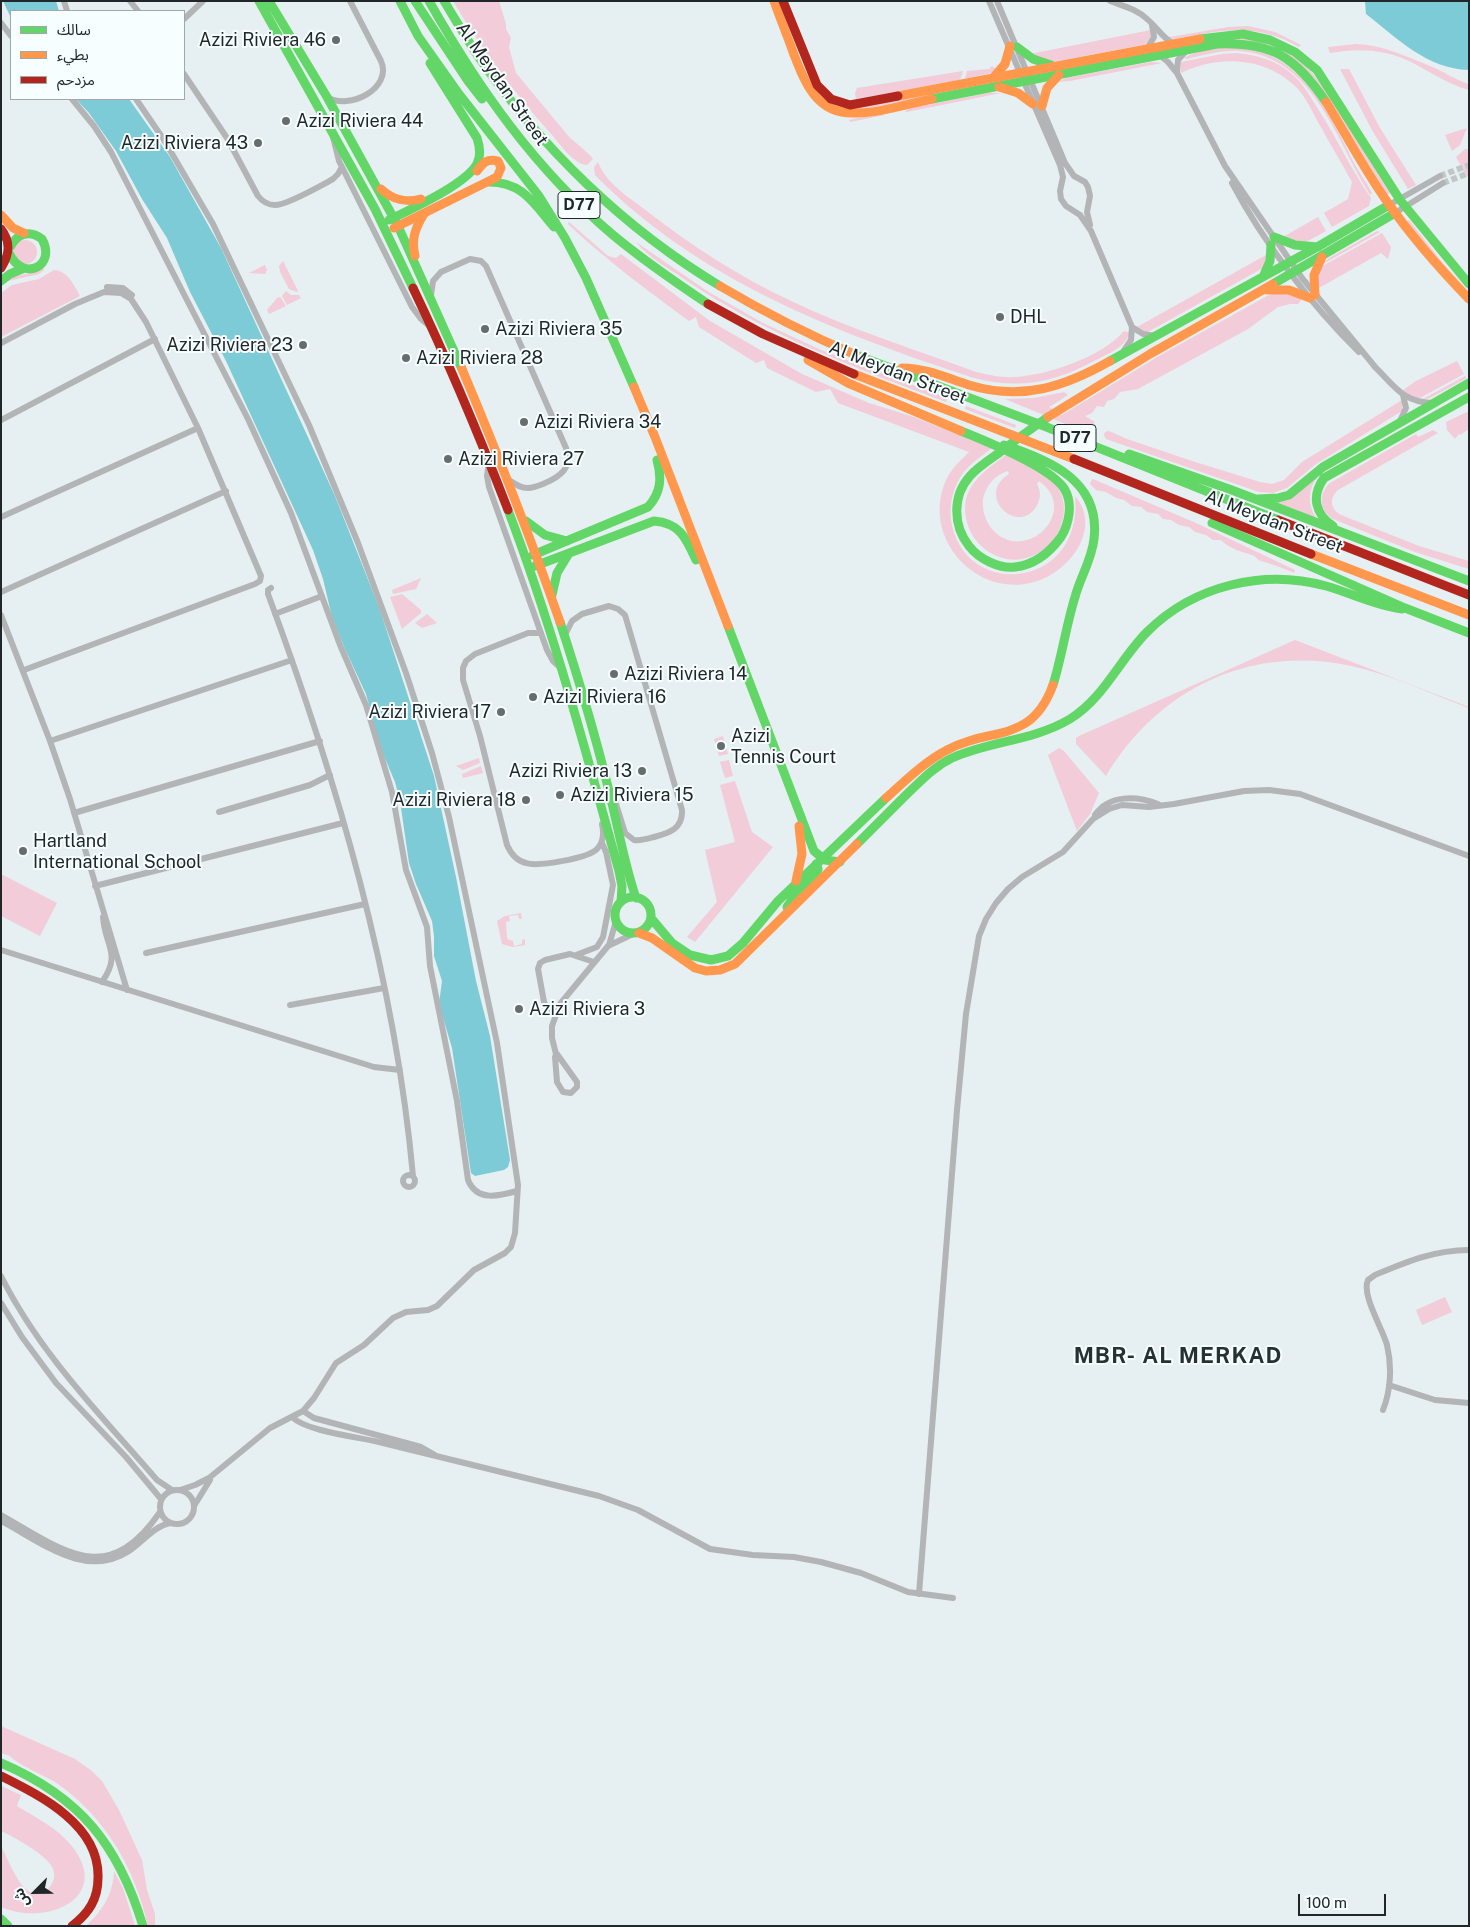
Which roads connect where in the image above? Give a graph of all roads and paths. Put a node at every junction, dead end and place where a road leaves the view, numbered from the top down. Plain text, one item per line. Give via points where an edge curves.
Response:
1 (203, 1) edge
2 (259, 1) edge
3 (269, 1) edge
4 (350, 1) edge
5 (400, 1) edge
6 (415, 1) edge
7 (429, 1) edge
8 (444, 1) edge
9 (774, 1) edge
10 (783, 1) edge
11 (989, 1) edge
12 (997, 1) edge
13 (1110, 1) edge
14 (185, 18) edge
15 (1150, 21) junction
16 (1, 23) edge
17 (10, 35) edge
18 (418, 36) junction
19 (1174, 44) junction
20 (1013, 46) junction
21 (1147, 49) junction
22 (1187, 50) junction
23 (1159, 55) junction
24 (1058, 70) junction
25 (1177, 73) junction
26 (185, 75) edge
27 (1026, 76) junction
28 (994, 77) junction
29 (997, 86) junction
30 (327, 97) junction
31 (73, 100) edge
32 (137, 100) edge
33 (1037, 105) junction
34 (839, 107) junction
35 (501, 117) junction
36 (332, 130) junction
37 (342, 167) junction
38 (1440, 176) tunnel mouth
39 (1077, 178) junction
40 (375, 183) junction
41 (486, 183) junction
42 (1443, 183) tunnel mouth
43 (453, 184) junction
44 (1062, 185) junction
45 (436, 194) junction
46 (1088, 202) junction
47 (1402, 203) junction
48 (1389, 205) junction
49 (1071, 208) junction
50 (425, 212) junction
51 (1395, 213) junction
52 (1, 215) edge
53 (396, 222) junction
54 (382, 223) junction
55 (1, 228) edge
56 (1091, 231) junction
57 (387, 232) junction
58 (24, 233) junction
59 (565, 238) junction
60 (1272, 241) junction
61 (1319, 246) junction
62 (10, 250) junction
63 (1323, 256) junction
64 (1288, 264) junction
65 (1, 268) edge
66 (22, 269) junction
67 (1294, 272) junction
68 (420, 273) junction
69 (1263, 278) junction
70 (1, 281) edge
71 (1469, 284) edge
72 (1263, 290) junction
73 (431, 297) junction
74 (1312, 297) junction
75 (1469, 300) edge
76 (1132, 327) junction
77 (433, 329) junction
78 (1157, 336) junction
79 (155, 339) junction
80 (1, 343) edge
81 (789, 346) junction
82 (1119, 357) junction
83 (893, 368) junction
84 (1469, 383) edge
85 (1403, 394) junction
86 (1469, 397) edge
87 (1432, 404) junction
88 (1, 420) edge
89 (1399, 422) junction
90 (198, 428) junction
91 (1059, 432) junction
92 (655, 438) junction
93 (986, 441) junction
94 (489, 461) junction
95 (509, 480) junction
96 (226, 491) junction
97 (1159, 494) junction
98 (1255, 499) junction
99 (1, 517) edge
100 (524, 520) junction
101 (1359, 540) junction
102 (567, 541) junction
103 (571, 552) junction
104 (536, 554) junction
105 (526, 558) junction
106 (540, 564) junction
107 (529, 568) junction
108 (709, 579) junction
109 (1469, 580) edge
110 (271, 588) dead end
111 (1, 592) edge
112 (1469, 595) edge
113 (322, 596) junction
114 (552, 598) junction
115 (1405, 608) junction
116 (275, 614) junction
117 (1, 615) edge
118 (1469, 615) edge
119 (541, 633) junction
120 (1469, 633) edge
121 (565, 636) junction
122 (292, 660) junction
123 (24, 670) junction
124 (563, 670) junction
125 (50, 741) junction
126 (320, 741) junction
127 (330, 775) junction
128 (609, 790) junction
129 (599, 797) junction
130 (796, 806) junction
131 (219, 812) dead end
132 (74, 813) junction
133 (344, 823) junction
134 (602, 843) junction
135 (1469, 856) edge
136 (819, 862) junction
137 (840, 862) junction
138 (796, 884) junction
139 (95, 886) junction
140 (636, 898) junction
141 (621, 902) junction
142 (365, 904) junction
143 (103, 913) junction
144 (785, 915) junction
145 (651, 918) junction
146 (616, 921) junction
147 (636, 933) junction
148 (608, 946) junction
149 (1, 950) edge
150 (146, 953) dead end
151 (576, 955) junction
152 (594, 962) junction
153 (102, 982) junction
154 (384, 988) junction
155 (127, 990) junction
156 (290, 1005) dead end
157 (555, 1015) junction
158 (556, 1054) junction
159 (400, 1070) junction
160 (413, 1176) dead end
161 (517, 1191) junction
162 (1469, 1250) edge
163 (1, 1276) edge
164 (1, 1303) edge
165 (1389, 1385) junction
166 (1469, 1403) edge
167 (1383, 1410) dead end
168 (303, 1411) junction
169 (292, 1417) junction
170 (385, 1440) junction
171 (215, 1474) junction
172 (172, 1490) junction
173 (180, 1490) junction
174 (161, 1499) junction
175 (194, 1506) junction
176 (160, 1512) junction
177 (1, 1515) edge
178 (1, 1521) edge
179 (170, 1523) junction
180 (920, 1594) junction
181 (953, 1598) dead end
182 (1, 1763) edge
183 (1, 1776) edge
184 (1, 1919) edge
185 (8, 1926) edge
186 (72, 1926) edge
187 (143, 1926) edge

1 - 14 street
2 - 36 main road
3 - 30 main road
4 - 30 street via 381,61 383,76 378,86 353,101 338,102
5 - 18 main road
6 - 35 main road via 468,82
7 - 35 main road, Al Meydan Street / D77 via 457,51
8 - 83 main road, Al Meydan Street / D77 via 486,68 529,125 578,176 632,224 751,304 814,336
9 - 34 main road via 808,88 818,101
10 - 34 main road via 814,81
11 - 20 street
12 - 20 street
13 - 15 street via 1136,11
15 - 19 street
15 - 21 street via 1154,34
16 - 17 street
18 - 43 main road via 438,78 479,142 479,156 474,168
18 - 59 main road via 458,94 539,196
19 - 21 main road
19 - 47 main road via 1243,34 1270,40 1295,52 1317,70 1328,85
20 - 24 main road
20 - 27 street
20 - 28 main road via 1005,64
21 - 24 main road
22 - 23 main road
22 - 25 street via 1178,60
22 - 48 main road via 1244,43 1270,50 1294,63 1318,89
23 - 24 main road
23 - 25 street
24 - 27 main road
24 - 33 main road
25 - 60 street via 1246,206
26 - 37 street via 227,138 264,202 272,205 285,203 331,180
27 - 28 main road
27 - 29 main road
27 - 33 street
28 - 34 main road
29 - 33 main road via 1018,93
29 - 34 main road via 860,113
30 - 40 main road
31 - 113 street via 111,152 233,388 291,512
32 - 161 street via 213,224 309,425 358,543 406,673 449,817 500,1062
33 - 39 street via 1065,163
33 - 44 street via 1060,165
35 - 81 main road, Al Meydan Street / D77 via 557,184 623,243 700,298
36 - 37 street
36 - 54 main road
37 - 77 street via 414,311
38 - 47 street
39 - 44 street
39 - 46 street via 1088,187
40 - 45 main road via 390,196 404,201 412,202
40 - 53 main road
41 - 43 main road via 500,173 500,166 493,159 486,160 470,176
41 - 50 main road
41 - 59 main road via 504,182 520,189 530,196
42 - 47 street
43 - 45 main road
44 - 49 street via 1061,200
45 - 53 main road
46 - 49 street via 1080,208
46 - 56 street
47 - 48 street
47 - 51 street
47 - 71 main road
48 - 51 main road
48 - 61 main road
49 - 56 street
50 - 53 main road
50 - 68 main road via 416,226 413,240
51 - 63 main road
51 - 75 main road
52 - 58 main road via 13,228
53 - 54 main road
53 - 57 main road
53 - 68 main road
54 - 57 main road
55 - 62 main road
56 - 76 street
57 - 77 main road
58 - 62 main road via 15,238
58 - 66 main road via 36,235 46,250 39,266
59 - 92 main road via 616,345
60 - 61 main road
60 - 64 street
60 - 69 main road via 1270,261
61 - 64 main road
62 - 65 main road
62 - 66 main road via 13,263
63 - 67 main road
63 - 74 main road via 1314,275
64 - 67 street
64 - 69 main road
66 - 70 main road
67 - 72 main road
67 - 74 street
68 - 73 main road
69 - 78 main road
72 - 74 main road via 1282,289
72 - 93 main road via 1075,400 1018,438 973,472 958,498 956,512 960,531 970,548 986,561 1005,567 1025,566 1043,558 1058,544 1069,515 1067,496 1062,485 1049,474
73 - 95 main road
73 - 95 street via 433,281 441,272 470,259 481,261 486,266 566,448 568,464 556,479 530,488
74 - 85 street
76 - 78 street via 1143,334
76 - 82 street via 1129,344
77 - 94 main road
78 - 82 main road
79 - 80 street via 131,299 115,291 104,292 76,304
79 - 88 street
79 - 90 street
81 - 93 main road via 848,383
81 - 97 main road, Al Meydan Street / D77
82 - 83 main road via 1072,382 1025,392 987,390 926,370
83 - 91 main road, Al Meydan Street / D77
84 - 87 main road
85 - 87 street via 1415,402
85 - 89 street via 1406,408
86 - 101 main road via 1322,481 1315,497 1319,514 1328,523
87 - 89 main road
89 - 98 main road via 1323,467 1289,494
90 - 96 street
90 - 99 street
91 - 98 main road
91 - 112 main road, Al Meydan Street / D77
92 - 102 main road via 662,480 652,503 640,512
92 - 108 main road
93 - 136 main road via 1024,452 1066,472 1081,486 1093,512 1094,540 1050,693 1040,712 1023,726 1003,734 967,741 932,758
94 - 105 main road
94 - 119 street via 489,486
95 - 100 main road
96 - 111 street
96 - 123 street via 260,574 258,583
97 - 115 main road via 1199,516
97 - 118 main road, Al Meydan Street / D77
98 - 101 main road
100 - 102 main road via 542,535
100 - 104 main road
101 - 109 main road
102 - 104 main road
103 - 106 main road
103 - 108 main road via 649,522 664,522 682,533
103 - 114 main road via 556,573
104 - 105 main road
104 - 106 main road
105 - 107 main road
106 - 107 main road
106 - 114 main road
107 - 124 main road
108 - 130 main road
110 - 116 street via 268,593
113 - 116 street
113 - 161 street via 370,719 396,807 406,870 428,928 430,971 457,1101 468,1180 474,1190 484,1196
114 - 121 main road
115 - 120 main road
115 - 137 main road via 1388,607 1322,584 1289,579 1245,582 1198,597 1175,609 1147,632 1110,682 1080,712 1043,733 973,749 941,763 920,780
116 - 122 street
117 - 123 street
119 - 124 street via 551,658
119 - 134 street via 528,633 475,654 463,668 508,845 516,858 536,864 587,856
121 - 128 main road
121 - 128 street via 572,620 582,614 609,606 626,615 682,810 680,822 669,833 640,841 631,839 625,833
122 - 125 street
122 - 126 street
123 - 125 street
124 - 129 main road
125 - 132 street
126 - 127 street
126 - 132 street
127 - 131 street via 310,785
127 - 133 street
128 - 140 main road
129 - 134 street
129 - 141 main road via 621,878
130 - 136 main road
130 - 138 main road via 804,852
132 - 139 street
133 - 139 street
133 - 142 street
134 - 151 street via 613,885 603,937 596,947
135 - 180 street via 1289,792 1244,791 1174,804 1128,805 1103,812 1063,852 1022,877 1002,895 986,918 977,945 967,1006
136 - 137 main road
136 - 138 main road
136 - 144 main road via 817,872 795,895
137 - 144 main road
138 - 145 main road via 739,948 720,959 704,960 688,954 665,936
139 - 143 street
140 - 141 main road
140 - 145 main road via 647,903
141 - 146 main road
142 - 150 street
142 - 154 street
143 - 153 street via 112,963
143 - 155 street
144 - 147 main road via 739,960 718,971 692,967 657,940
145 - 147 main road via 646,929
146 - 147 main road via 622,930
146 - 148 street
147 - 148 street
148 - 152 street
149 - 153 street
151 - 152 street
151 - 157 street via 545,960 539,965 544,1002
152 - 157 street
153 - 155 street
154 - 156 street
154 - 159 street
155 - 159 street via 374,1067
157 - 158 street via 552,1032
158 - 158 street via 558,1085 563,1092 571,1093 577,1082
159 - 160 street
161 - 168 street via 514,1238 505,1254 474,1270 437,1306 397,1316 364,1345 340,1358
162 - 165 street via 1423,1256 1368,1280 1366,1292 1389,1354
163 - 172 street via 31,1329 64,1373 157,1480
164 - 174 street via 56,1384
165 - 166 street via 1435,1400
165 - 167 street
168 - 169 street
168 - 170 street via 314,1418
169 - 170 street via 310,1427
169 - 171 street via 265,1432
170 - 180 street via 623,1503 710,1549 821,1562
171 - 173 street
171 - 175 street
172 - 173 street
172 - 174 street
173 - 175 street via 191,1497
174 - 176 street
175 - 179 street via 187,1521
176 - 177 street via 127,1547 93,1558 65,1551
176 - 179 street
178 - 179 street via 68,1557 93,1562 122,1555 160,1526
180 - 181 street
182 - 187 main road via 49,1787 93,1825 126,1876
183 - 186 main road via 56,1807 80,1829 95,1855 100,1880 97,1893 85,1916
184 - 185 main road

